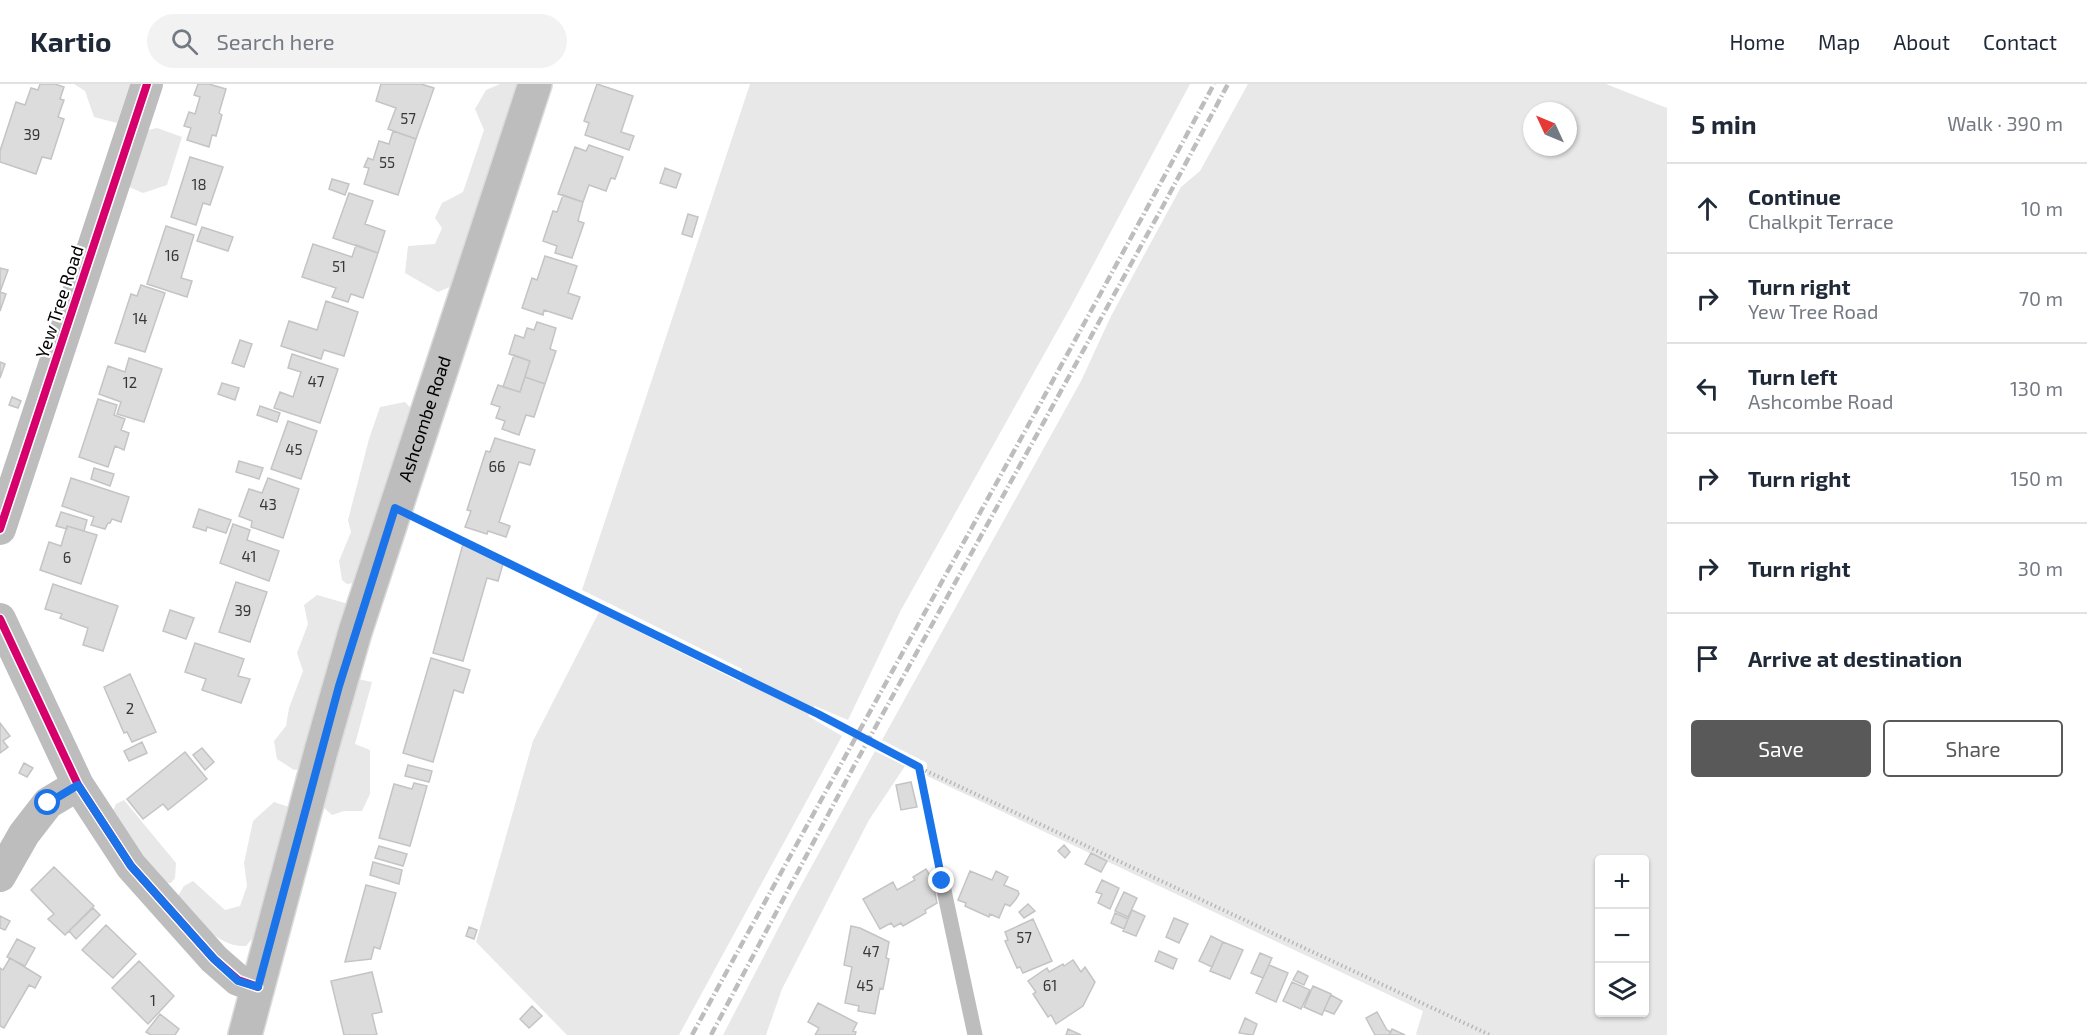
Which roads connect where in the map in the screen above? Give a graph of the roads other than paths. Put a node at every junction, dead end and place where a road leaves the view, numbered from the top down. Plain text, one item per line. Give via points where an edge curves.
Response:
1 (147, 84) edge
2 (535, 84) edge
3 (0, 529) edge
4 (0, 619) edge
5 (78, 785) junction
6 (0, 876) edge
7 (942, 881) road end
8 (258, 987) junction
9 (245, 1035) edge
10 (975, 1035) edge

1 - 3 street, Yew Tree Road
2 - 8 main road, Ashcombe Road via 342,675
4 - 5 street
5 - 6 street via 48,803 24,834
5 - 8 street via 131,866 214,959 238,981
7 - 10 lane
8 - 9 main road, Ashcombe Road

